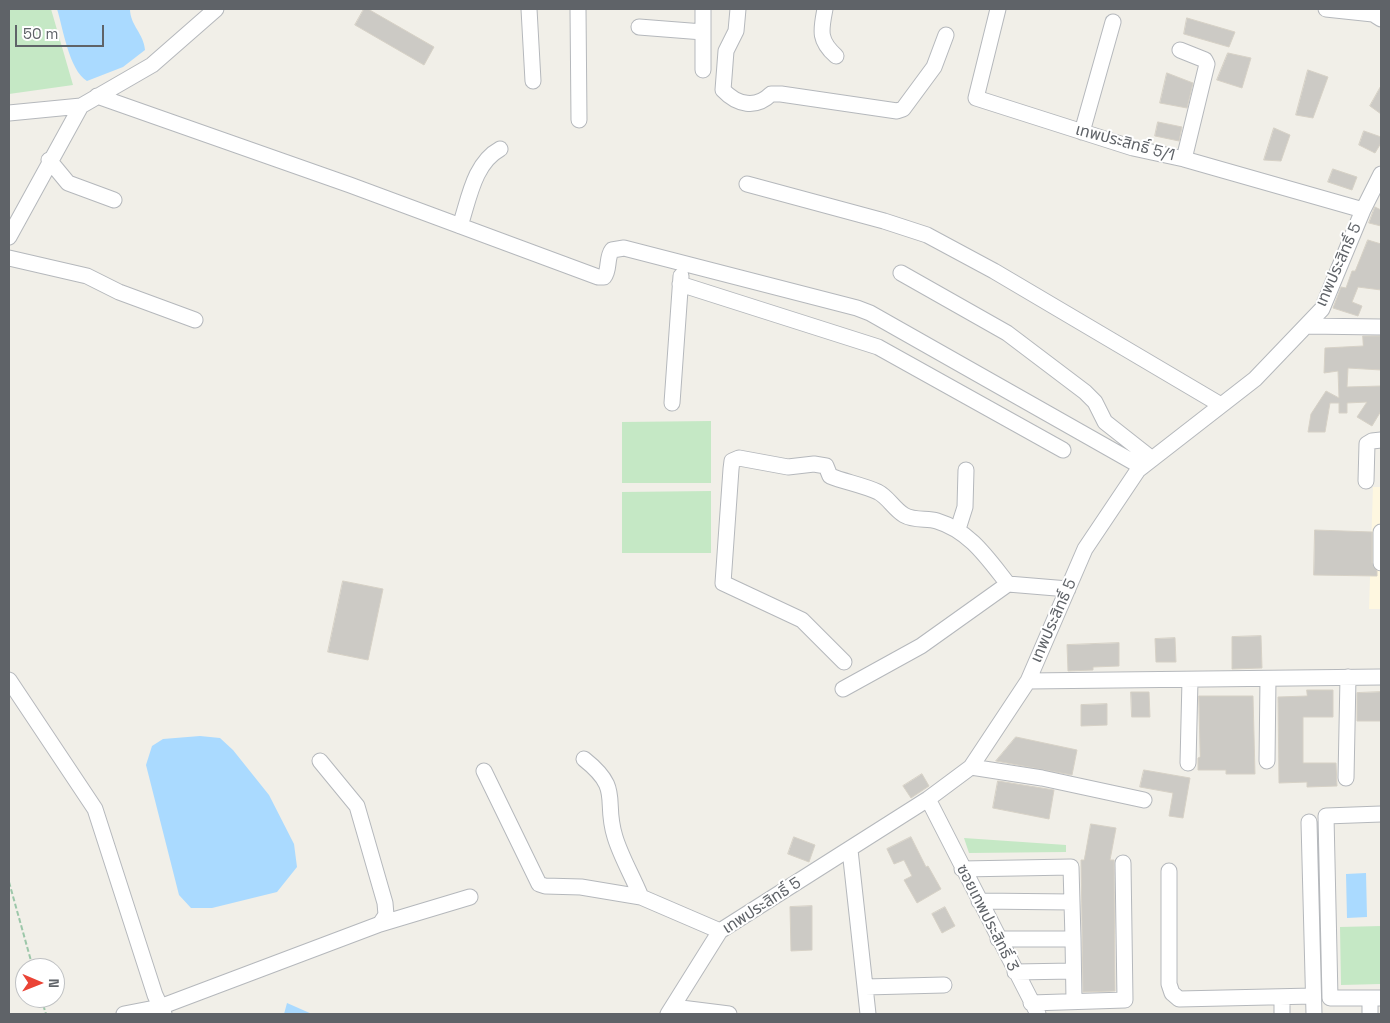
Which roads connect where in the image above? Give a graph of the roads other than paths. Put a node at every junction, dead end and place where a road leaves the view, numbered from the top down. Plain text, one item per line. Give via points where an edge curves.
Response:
1 (216, 9) edge
2 (529, 9) edge
3 (578, 9) edge
4 (703, 9) edge
5 (738, 9) edge
6 (825, 9) edge
7 (998, 9) edge
8 (1326, 9) edge
9 (1381, 19) edge
10 (1113, 22) dead end
11 (639, 27) dead end
12 (703, 32) junction
13 (946, 35) dead end
14 (1180, 50) dead end
15 (836, 56) dead end
16 (702, 70) dead end
17 (533, 81) dead end
18 (97, 96) junction
19 (80, 106) junction
20 (9, 112) edge
21 (579, 120) dead end
22 (1082, 132) junction
23 (500, 149) dead end
24 (1184, 159) junction
25 (49, 160) junction
26 (1381, 174) edge
27 (747, 184) dead end
28 (114, 200) dead end
29 (1363, 210) junction
30 (460, 226) junction
31 (9, 237) edge
32 (9, 258) edge
33 (682, 262) junction
34 (901, 273) dead end
35 (680, 284) junction
36 (195, 320) dead end
37 (1306, 326) junction
38 (1381, 326) edge
39 (672, 403) dead end
40 (1221, 405) junction
41 (1381, 440) edge
42 (1063, 450) dead end
43 (1147, 463) junction
44 (966, 470) dead end
45 (1366, 481) dead end
46 (958, 529) junction
47 (1381, 532) edge
48 (1381, 563) edge
49 (1008, 584) junction
50 (1068, 589) junction
51 (844, 662) dead end
52 (1381, 676) edge
53 (1348, 677) junction
54 (1268, 678) junction
55 (9, 680) edge
56 (1190, 680) junction
57 (1028, 681) junction
58 (843, 688) dead end
59 (584, 759) dead end
60 (320, 761) dead end
61 (1267, 761) dead end
62 (1188, 763) dead end
63 (971, 766) junction
64 (484, 771) dead end
65 (1346, 778) dead end
66 (928, 800) junction
67 (1144, 800) dead end
68 (1381, 814) edge
69 (1309, 822) dead end
70 (850, 850) junction
71 (1124, 863) dead end
72 (962, 869) junction
73 (1168, 870) dead end
74 (641, 897) junction
75 (470, 898) dead end
76 (979, 902) junction
77 (1072, 902) junction
78 (380, 924) junction
79 (720, 931) junction
80 (998, 939) junction
81 (1073, 939) junction
82 (1073, 971) junction
83 (1014, 972) junction
84 (944, 985) dead end
85 (865, 987) junction
86 (1313, 996) junction
87 (1282, 997) junction
88 (1376, 998) edge
89 (1074, 1001) junction
90 (1189, 1007) edge
91 (1034, 1008) edge
92 (671, 1010) edge
93 (162, 1011) edge
94 (124, 1014) edge
95 (730, 1014) edge
96 (868, 1014) edge
97 (1282, 1014) edge
98 (1314, 1014) edge
99 (1370, 1014) edge

1 - 18 street via 152,65
2 - 17 street
3 - 21 street
4 - 12 street
5 - 13 street via 736,31 726,51 723,90 731,98 748,104 763,102 771,94 781,94 897,111 903,109 934,67
6 - 15 street via 821,32 824,42
7 - 22 street, เทพประสิทธิ์ 5/1 via 976,98
8 - 9 street via 1373,14
10 - 22 street
11 - 12 street
12 - 16 street
14 - 24 street via 1208,64
18 - 19 street
18 - 30 street
19 - 20 street
19 - 25 street
22 - 24 street, เทพประสิทธิ์ 5/1
23 - 30 street via 489,155 481,166
24 - 29 street, เทพประสิทธิ์ 5/1
25 - 28 street via 68,183
25 - 31 street
26 - 29 street, เทพประสิทธิ์ 5
27 - 40 street via 884,220 927,235
29 - 37 street, เทพประสิทธิ์ 5 via 1322,309
30 - 33 street via 598,277 607,274 609,254 616,248
32 - 36 street via 87,276 119,292
33 - 35 street
33 - 43 street via 870,313
34 - 43 street via 1007,333 1085,392 1095,402 1105,422
35 - 39 street
35 - 42 street via 878,347
37 - 38 street
37 - 40 street, เทพประสิทธิ์ 5 via 1254,379
40 - 43 street, เทพประสิทธิ์ 5
41 - 45 street via 1368,444
43 - 50 street, เทพประสิทธิ์ 5 via 1138,470 1086,549
44 - 46 street via 965,507
46 - 49 street via 978,546
46 - 51 street via 903,514 878,492 830,476 826,466 788,467 739,458 732,461 723,583 802,620
47 - 48 street
49 - 50 street
49 - 58 street via 921,646
50 - 57 street, เทพประสิทธิ์ 5
52 - 53 street
53 - 54 street
53 - 65 street
54 - 56 street
54 - 61 street
55 - 93 street via 95,809
56 - 57 street
56 - 62 street
57 - 63 street, เทพประสิทธิ์ 5
59 - 74 street via 600,771 608,786 615,838
60 - 78 street via 357,806 385,903 386,915
63 - 66 street, เทพประสิทธิ์ 5
63 - 67 street
64 - 74 street via 540,884
66 - 70 street, เทพประสิทธิ์ 5
66 - 72 street, ซอยเทพประสิทธิ์ 3
68 - 88 street via 1326,816 1330,998
69 - 86 street
70 - 79 street, เทพประสิทธิ์ 5
70 - 85 street
71 - 89 street via 1125,1000
72 - 76 street, ซอยเทพประสิทธิ์ 3
72 - 77 street via 1071,867
73 - 90 street via 1169,984 1172,993
74 - 79 street
75 - 78 street
76 - 77 street
76 - 80 street, ซอยเทพประสิทธิ์ 3
77 - 81 street
78 - 93 street
79 - 92 street, เทพประสิทธิ์ 5
80 - 81 street
80 - 83 street, ซอยเทพประสิทธิ์ 3
81 - 82 street
82 - 83 street
82 - 89 street
83 - 91 street, ซอยเทพประสิทธิ์ 3
84 - 85 street
85 - 96 street
86 - 87 street
86 - 98 street
87 - 90 street
87 - 97 street
88 - 99 street
89 - 91 street
92 - 95 street
93 - 94 street

